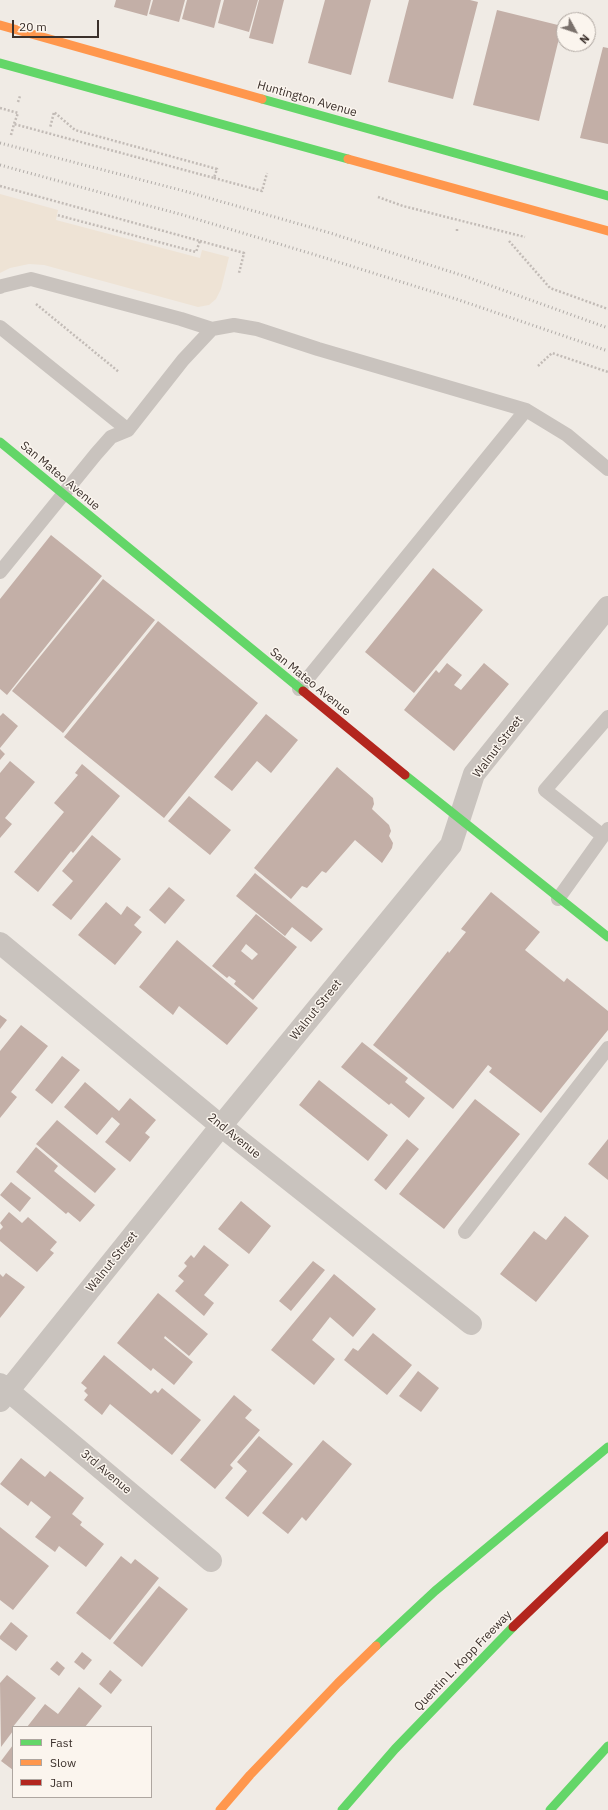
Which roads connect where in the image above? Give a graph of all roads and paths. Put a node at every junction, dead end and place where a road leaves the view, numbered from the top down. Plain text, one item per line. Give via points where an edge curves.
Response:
1 (0, 25) edge
2 (0, 63) edge
3 (0, 108) edge
4 (14, 124) junction
5 (50, 128) dead end
6 (12, 135) dead end
7 (267, 173) dead end
8 (214, 178) junction
9 (0, 186) edge
10 (608, 196) edge
11 (57, 215) dead end
12 (608, 230) edge
13 (200, 240) junction
14 (509, 241) dead end
15 (239, 274) dead end
16 (31, 279) junction
17 (0, 287) edge
18 (608, 309) edge
19 (0, 327) edge
20 (212, 329) junction
21 (538, 366) dead end
22 (119, 372) dead end
23 (608, 372) edge
24 (526, 410) junction
25 (128, 430) junction
26 (0, 442) edge
27 (608, 469) edge
28 (63, 495) junction
29 (0, 572) edge
30 (608, 607) edge
31 (299, 689) junction
32 (608, 717) edge
33 (459, 820) junction
34 (606, 832) edge
35 (558, 899) junction
36 (608, 936) edge
37 (0, 943) edge
38 (608, 1048) edge
39 (221, 1126) junction
40 (465, 1232) dead end
41 (472, 1324) dead end
42 (3, 1392) edge
43 (608, 1447) edge
44 (608, 1536) edge
45 (211, 1560) dead end
46 (608, 1746) edge
47 (220, 1810) edge
48 (342, 1810) edge
49 (550, 1810) edge

1 - 10 main road, Huntington Avenue
2 - 12 main road
3 - 4 path via 18,113
4 - 6 path
4 - 8 path
5 - 8 path via 54,112 75,130 217,169
7 - 8 path via 262,191
9 - 13 path
11 - 13 path via 196,252
13 - 15 path via 244,253
14 - 18 path via 550,288
16 - 17 lane
16 - 20 lane
16 - 22 path via 36,305
19 - 25 lane
20 - 24 lane via 234,325 257,329
20 - 25 lane
21 - 23 path via 552,353
24 - 27 lane via 567,435
24 - 31 lane
25 - 28 lane via 111,437
26 - 28 main road, San Mateo Avenue
28 - 29 lane
28 - 31 main road, San Mateo Avenue
30 - 33 street, Walnut Street via 474,774
31 - 33 main road, San Mateo Avenue
32 - 34 lane via 545,790
33 - 35 main road, San Mateo Avenue
33 - 39 street, Walnut Street via 451,845
34 - 35 lane
35 - 36 main road, San Mateo Avenue
37 - 39 street, 2nd Avenue
38 - 40 lane
39 - 41 street, 2nd Avenue
39 - 42 street, Walnut Street
42 - 45 street, 3rd Avenue
43 - 47 main road via 435,1591 338,1683
44 - 48 main road, Quentin L. Kopp Freeway via 489,1650 395,1748
46 - 49 main road

